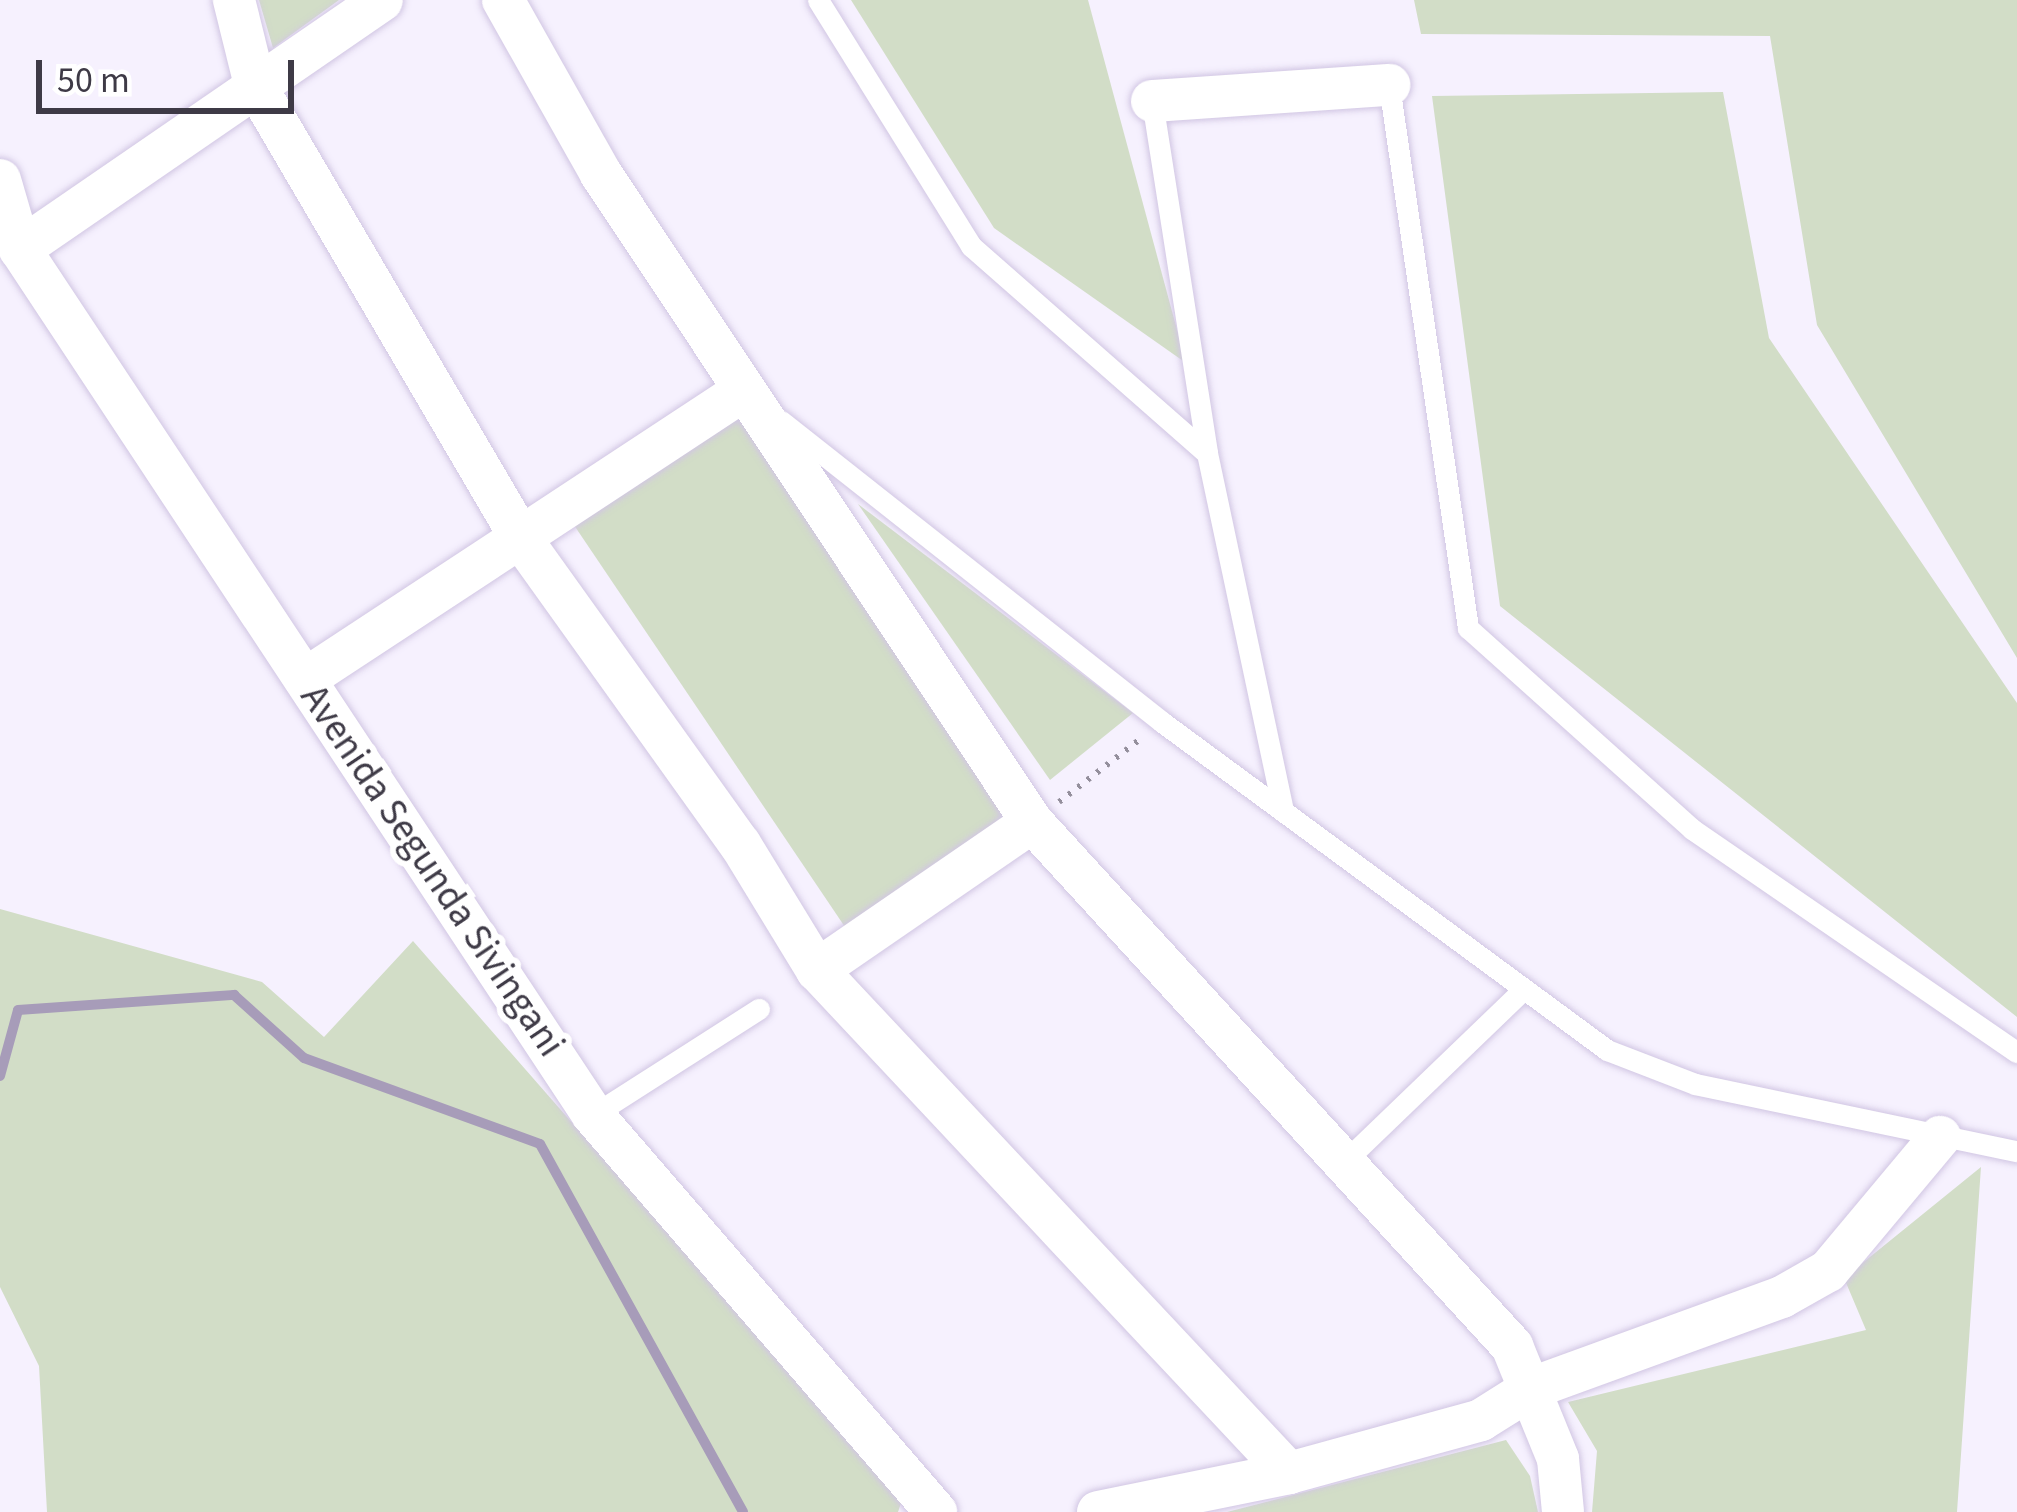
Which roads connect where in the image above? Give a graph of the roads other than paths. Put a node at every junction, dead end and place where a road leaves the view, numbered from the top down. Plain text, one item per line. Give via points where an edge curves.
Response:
1 (234, 0) edge
2 (382, 0) edge
3 (503, 0) edge
4 (818, 0) edge
5 (255, 85) junction
6 (1389, 85) joint
7 (1152, 100) joint
8 (0, 180) edge
9 (20, 249) junction
10 (743, 391) junction
11 (1207, 452) junction
12 (521, 540) junction
13 (305, 679) junction
14 (1282, 811) junction
15 (1033, 822) junction
16 (818, 970) junction
17 (1523, 990) junction
18 (759, 1009) dead end
19 (2017, 1052) edge
20 (593, 1115) junction
21 (1940, 1137) junction
22 (2017, 1151) edge
23 (1344, 1162) junction
24 (1532, 1388) junction
25 (1289, 1473) junction
26 (937, 1512) edge
27 (1098, 1512) edge
28 (1563, 1512) edge

1 - 5 street
2 - 5 street
3 - 10 street via 601,174
4 - 11 lane via 971,246
5 - 9 street
5 - 12 street
6 - 7 street
6 - 19 lane via 1468,628 1692,829
7 - 11 lane
8 - 9 street, Avenida Segunda Sivingani
9 - 13 street, Avenida Segunda Sivingani
10 - 12 street
10 - 14 lane
10 - 15 street
11 - 14 lane
12 - 13 street
12 - 16 street via 740,844
13 - 20 street, Avenida Segunda Sivingani
14 - 17 lane
15 - 16 street
15 - 23 street
16 - 25 street
17 - 21 lane via 1607,1050 1695,1084
17 - 23 lane
18 - 20 lane
20 - 26 street, Avenida Segunda Sivingani
21 - 22 lane
21 - 24 street via 1828,1271 1782,1297
23 - 24 street via 1512,1346
24 - 25 street via 1481,1420
24 - 28 street via 1558,1459
25 - 27 street

